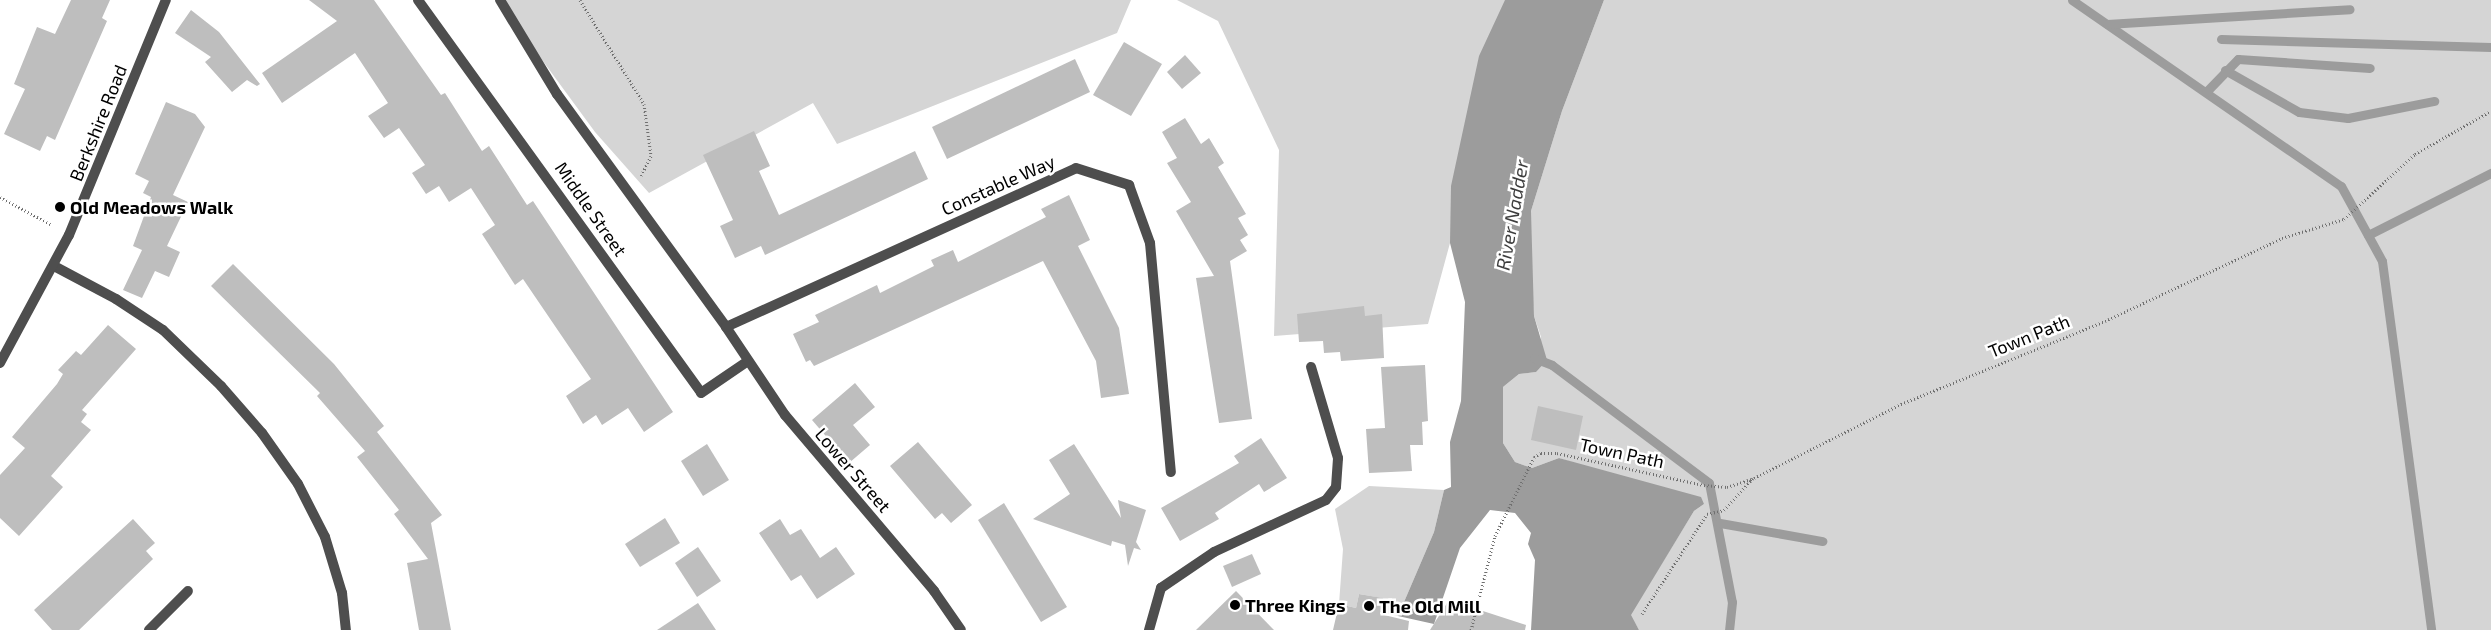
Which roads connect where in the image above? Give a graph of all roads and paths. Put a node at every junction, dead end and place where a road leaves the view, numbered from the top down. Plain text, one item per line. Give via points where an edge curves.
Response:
1 (166, 0) edge
2 (418, 0) edge
3 (500, 0) edge
4 (580, 0) edge
5 (2491, 111) edge
6 (631, 194) junction
7 (0, 197) edge
8 (69, 235) junction
9 (54, 266) junction
10 (726, 327) junction
11 (748, 361) junction
12 (0, 364) edge
13 (1311, 367) dead end
14 (1171, 472) dead end
15 (1754, 478) junction
16 (188, 591) dead end
17 (1642, 614) dead end
18 (149, 630) edge
19 (346, 630) edge
20 (961, 630) edge
21 (1149, 630) edge
22 (1471, 630) edge

1 - 8 street, Berkshire Road
2 - 11 street, Middle Street via 701,393
3 - 6 street via 557,94
4 - 6 path via 644,104 651,156
5 - 15 path, Town Path via 2415,154 2344,219 2282,238 2104,321 1900,404
6 - 10 street
7 - 8 path
8 - 9 street, Berkshire Road
9 - 12 street, Berkshire Road
9 - 19 street via 116,299 163,330 221,386 262,433 298,484 325,537 342,593
10 - 11 street, Lower Street
10 - 14 street, Constable Way via 1076,168 1112,179 1129,185 1150,243
11 - 20 street, Lower Street via 784,415 934,591
13 - 21 street via 1338,458 1336,487 1326,500 1214,552 1161,588
15 - 17 path via 1724,510 1707,514
15 - 22 path, Town Path via 1727,487 1704,485 1557,453 1534,457 1495,536
16 - 18 street

